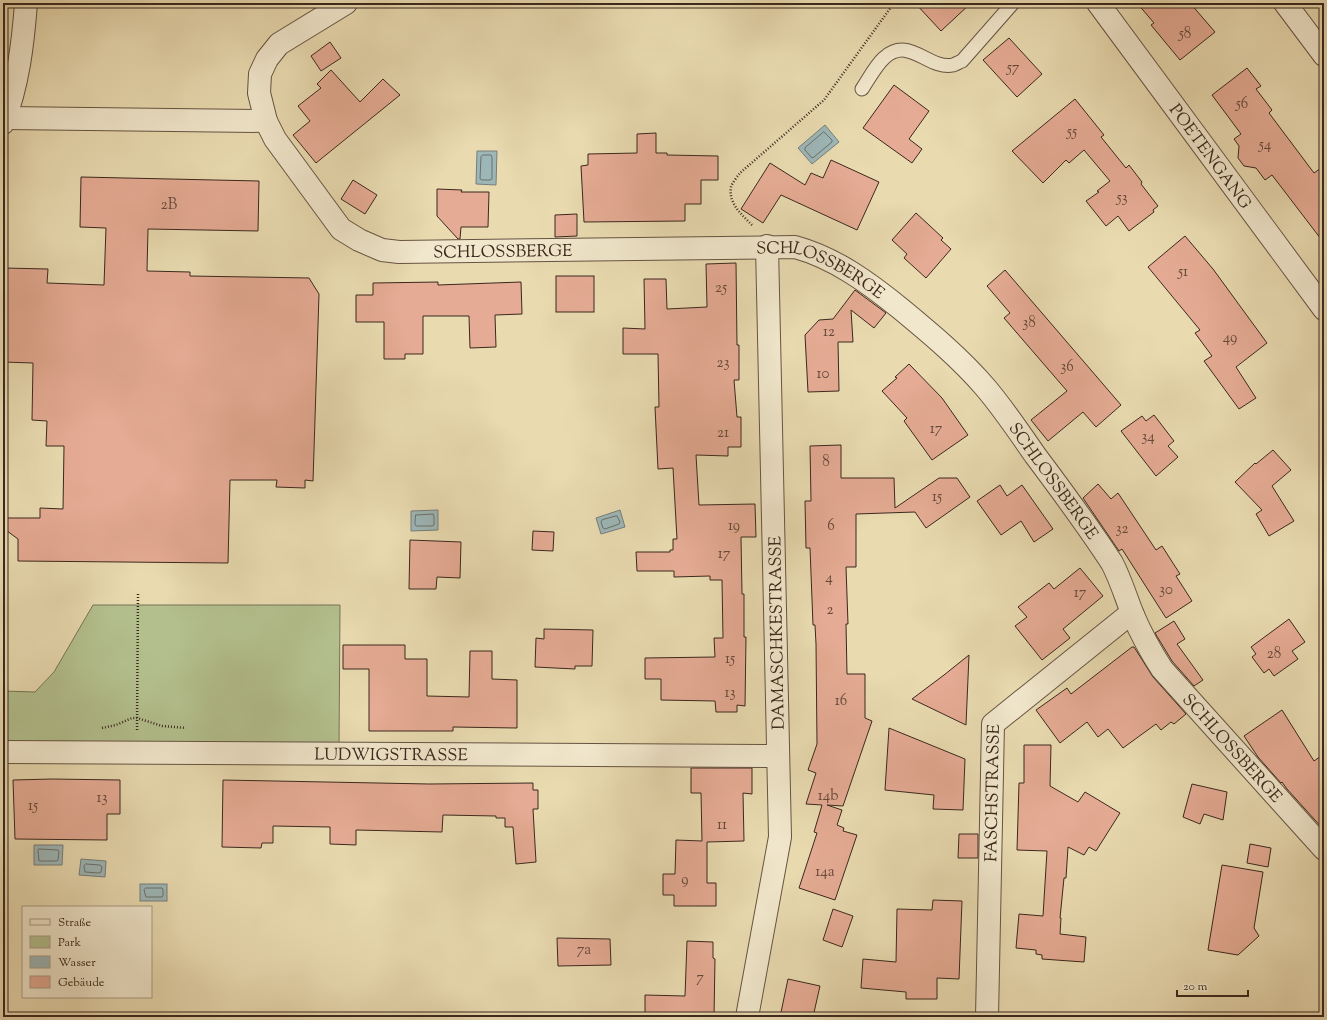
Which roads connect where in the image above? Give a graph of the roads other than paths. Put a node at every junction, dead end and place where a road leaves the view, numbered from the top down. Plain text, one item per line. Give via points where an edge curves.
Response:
1 (26, 3) edge
2 (346, 3) edge
3 (1013, 3) edge
4 (1098, 3) edge
5 (1285, 3) edge
6 (1324, 55) edge
7 (862, 88) dead end
8 (4, 121) edge
9 (266, 121) junction
10 (767, 246) junction
11 (1324, 309) edge
12 (1133, 615) junction
13 (3, 752) edge
14 (778, 756) junction
15 (1324, 849) edge
16 (747, 1017) edge
17 (987, 1017) edge

1 - 8 street via 18,70
2 - 9 street, SCHLOSSBERGE via 280,44 267,59 260,74 259,93
3 - 7 lane via 962,61 952,65 939,63 906,50 893,51 882,59
4 - 11 street, POETENGANG
5 - 6 street
8 - 9 street
9 - 10 street, SCHLOSSBERGE via 275,139 341,228 359,240 382,250 399,252
10 - 12 street, SCHLOSSBERGE via 802,249 848,271 888,298 964,365 991,394 1111,560
10 - 14 street, DAMASCHKESTRASSE
12 - 15 street, SCHLOSSBERGE via 1162,669
12 - 17 street, FASCHSTRASSE via 1125,618 993,724
13 - 14 street, LUDWIGSTRASSE
14 - 16 street, DAMASCHKESTRASSE via 780,843

